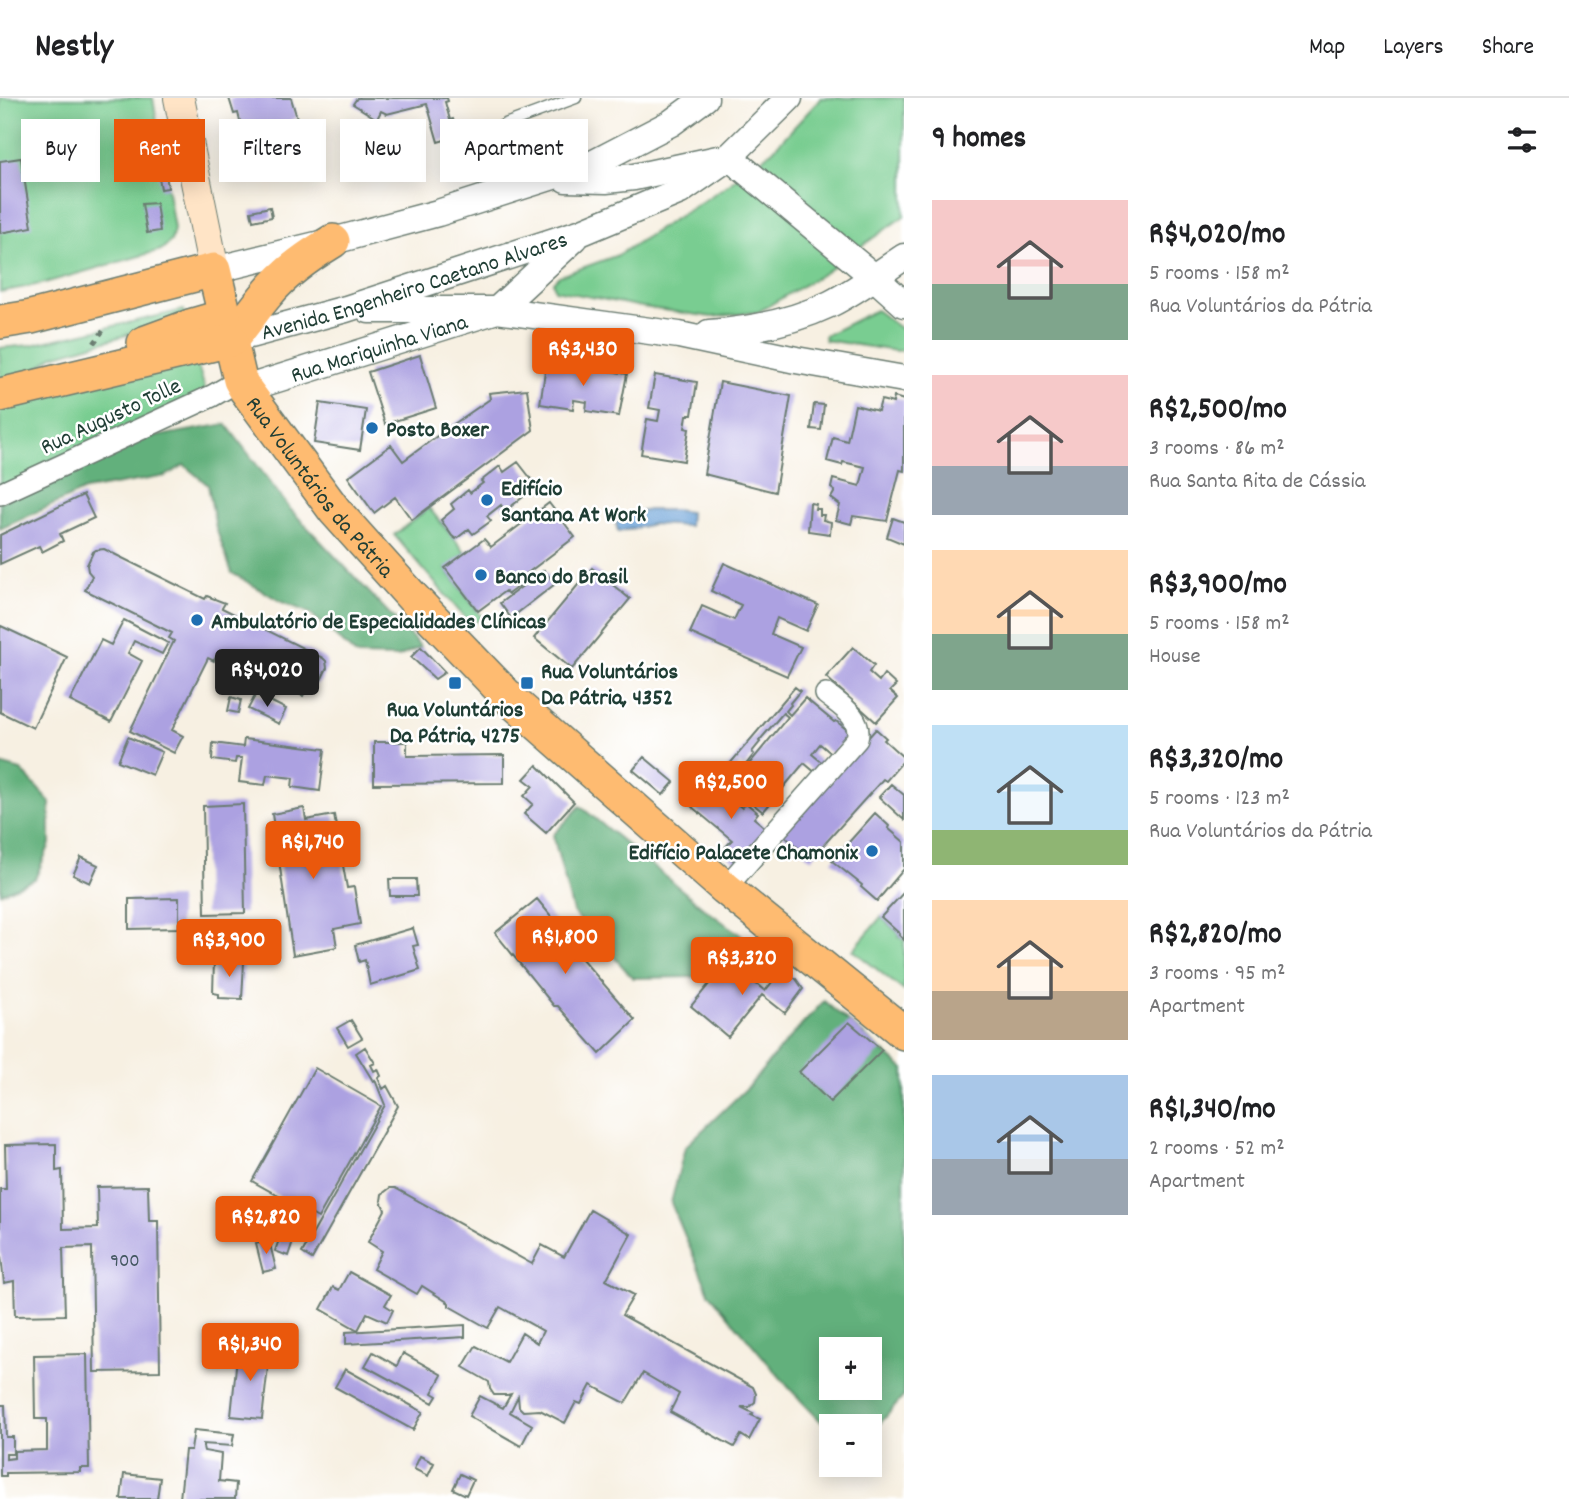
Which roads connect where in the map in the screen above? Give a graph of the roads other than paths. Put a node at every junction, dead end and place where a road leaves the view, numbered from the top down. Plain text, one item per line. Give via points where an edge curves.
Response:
1 (179, 98) edge
2 (576, 98) edge
3 (705, 98) edge
4 (789, 98) edge
5 (729, 157) junction
6 (588, 165) edge
7 (588, 180) edge
8 (537, 182) edge
9 (502, 193) junction
10 (582, 232) junction
11 (333, 241) junction
12 (904, 257) edge
13 (214, 270) junction
14 (874, 277) junction
15 (904, 304) edge
16 (346, 309) junction
17 (497, 310) junction
18 (0, 322) edge
19 (227, 328) junction
20 (679, 335) junction
21 (904, 379) edge
22 (243, 384) junction
23 (0, 395) edge
24 (0, 494) edge
25 (826, 694) dead end
26 (725, 888) junction
27 (904, 1033) edge

1 - 13 main road, Rua Voluntários da Pátria
2 - 9 lane via 496,131 491,155
3 - 6 street via 671,123
4 - 5 street, Avenida Engenheiro Caetano Alvares
5 - 7 street via 634,177
5 - 10 street, Avenida Engenheiro Caetano Alvares via 680,191
5 - 14 street
8 - 9 street
9 - 11 street
10 - 16 street, Avenida Engenheiro Caetano Alvares
10 - 17 street
11 - 13 street
11 - 19 main road
12 - 14 street, Rua Mariquinha Viana
13 - 18 main road
13 - 19 main road, Rua Voluntários da Pátria
14 - 15 street
14 - 20 street, Rua Mariquinha Viana via 831,303 787,321 741,331
16 - 17 street
16 - 19 street, Avenida Engenheiro Caetano Alvares
17 - 20 street, Rua Mariquinha Viana
17 - 22 street, Rua Mariquinha Viana
19 - 22 main road, Rua Voluntários da Pátria
19 - 23 main road via 193,325 128,348 66,379
20 - 21 street, Rua Mariquinha Viana
22 - 24 street, Rua Augusto Tolle
22 - 26 main road, Rua Voluntários da Pátria via 335,511 475,664
25 - 26 street via 855,720 857,739
26 - 27 main road, Rua Voluntários da Pátria

